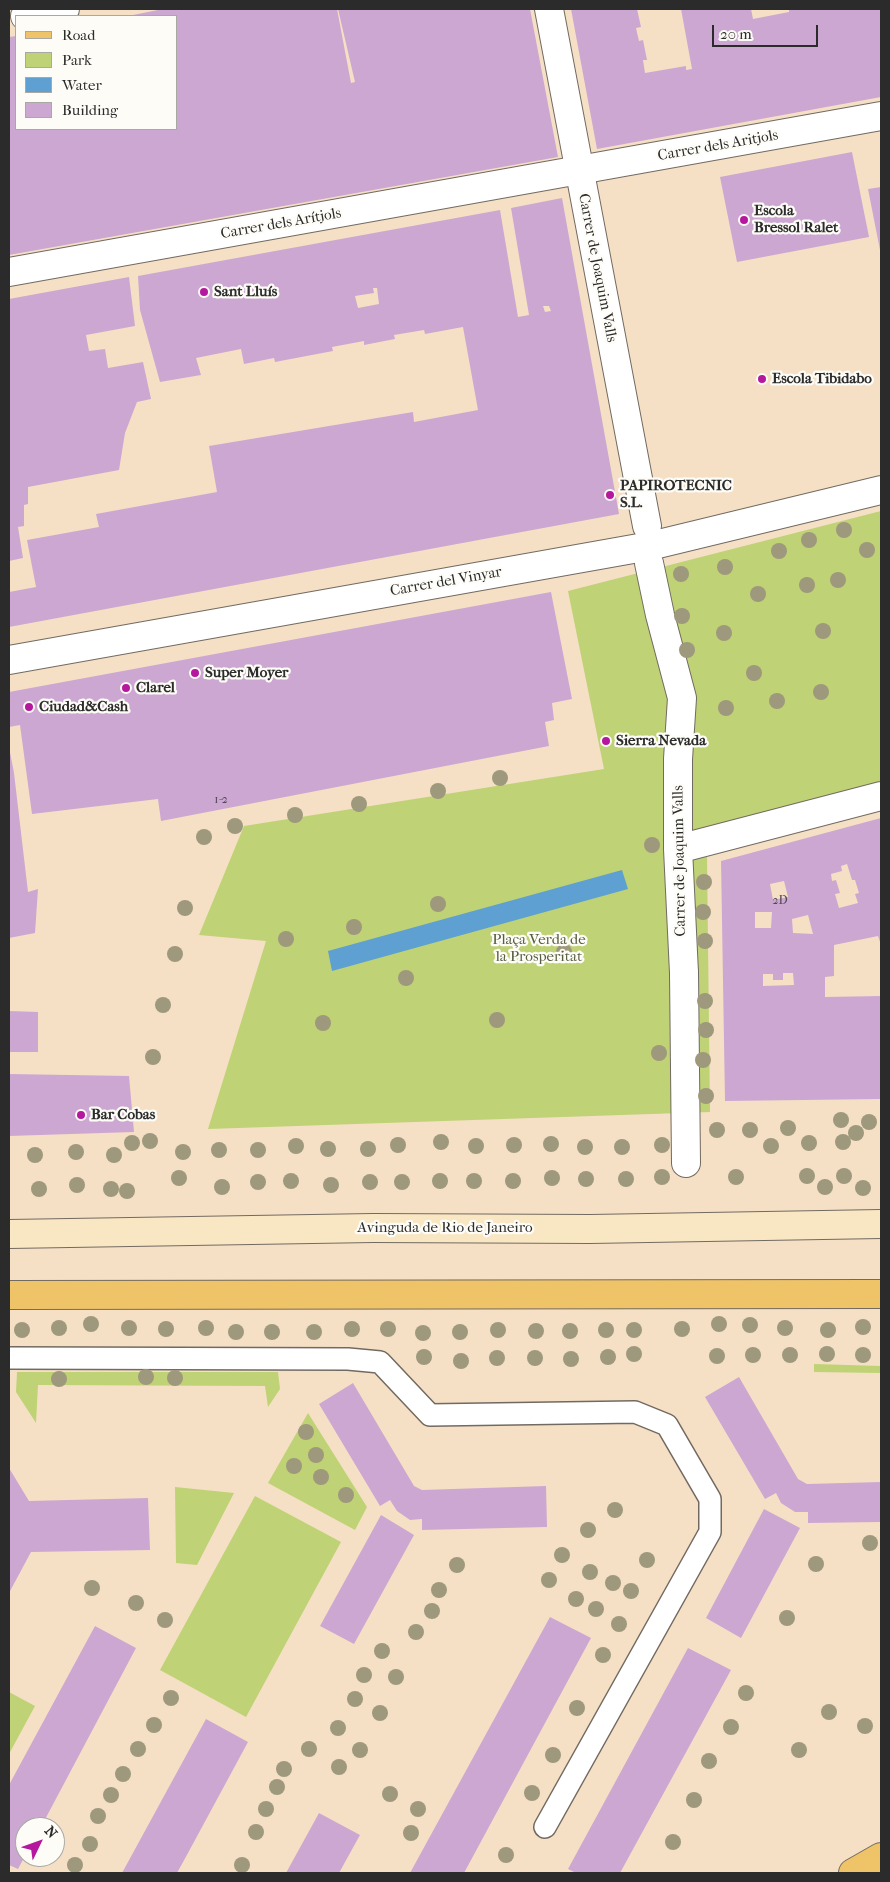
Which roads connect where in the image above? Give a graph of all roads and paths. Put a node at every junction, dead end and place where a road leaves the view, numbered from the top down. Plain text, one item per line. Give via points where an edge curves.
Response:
1 (65, 9) edge
2 (549, 9) edge
3 (31, 15) edge
4 (881, 116) edge
5 (567, 174) junction
6 (9, 272) edge
7 (881, 490) edge
8 (646, 526) dead end
9 (649, 563) dead end
10 (9, 660) edge
11 (881, 796) edge
12 (678, 849) junction
13 (686, 1164) dead end
14 (881, 1224) edge
15 (9, 1234) edge
16 (881, 1294) edge
17 (9, 1295) edge
18 (9, 1358) edge
19 (544, 1827) dead end
20 (881, 1857) edge
21 (853, 1873) edge

1 - 3 street
2 - 5 street, Carrer de Joaquim Valls
4 - 5 street, Carrer dels Aritjols
5 - 6 street, Carrer dels Arítjols
5 - 8 street, Carrer de Joaquim Valls
7 - 10 street, Carrer del Vinyar via 650,546
9 - 12 street, Carrer de Joaquim Valls via 682,698
11 - 12 street
12 - 13 street, Carrer de Joaquim Valls via 684,973
14 - 15 main road, Avinguda de Rio de Janeiro
16 - 17 main road
18 - 19 lane via 348,1359 380,1362 430,1415 635,1412 667,1426 710,1499 710,1532
20 - 21 main road

